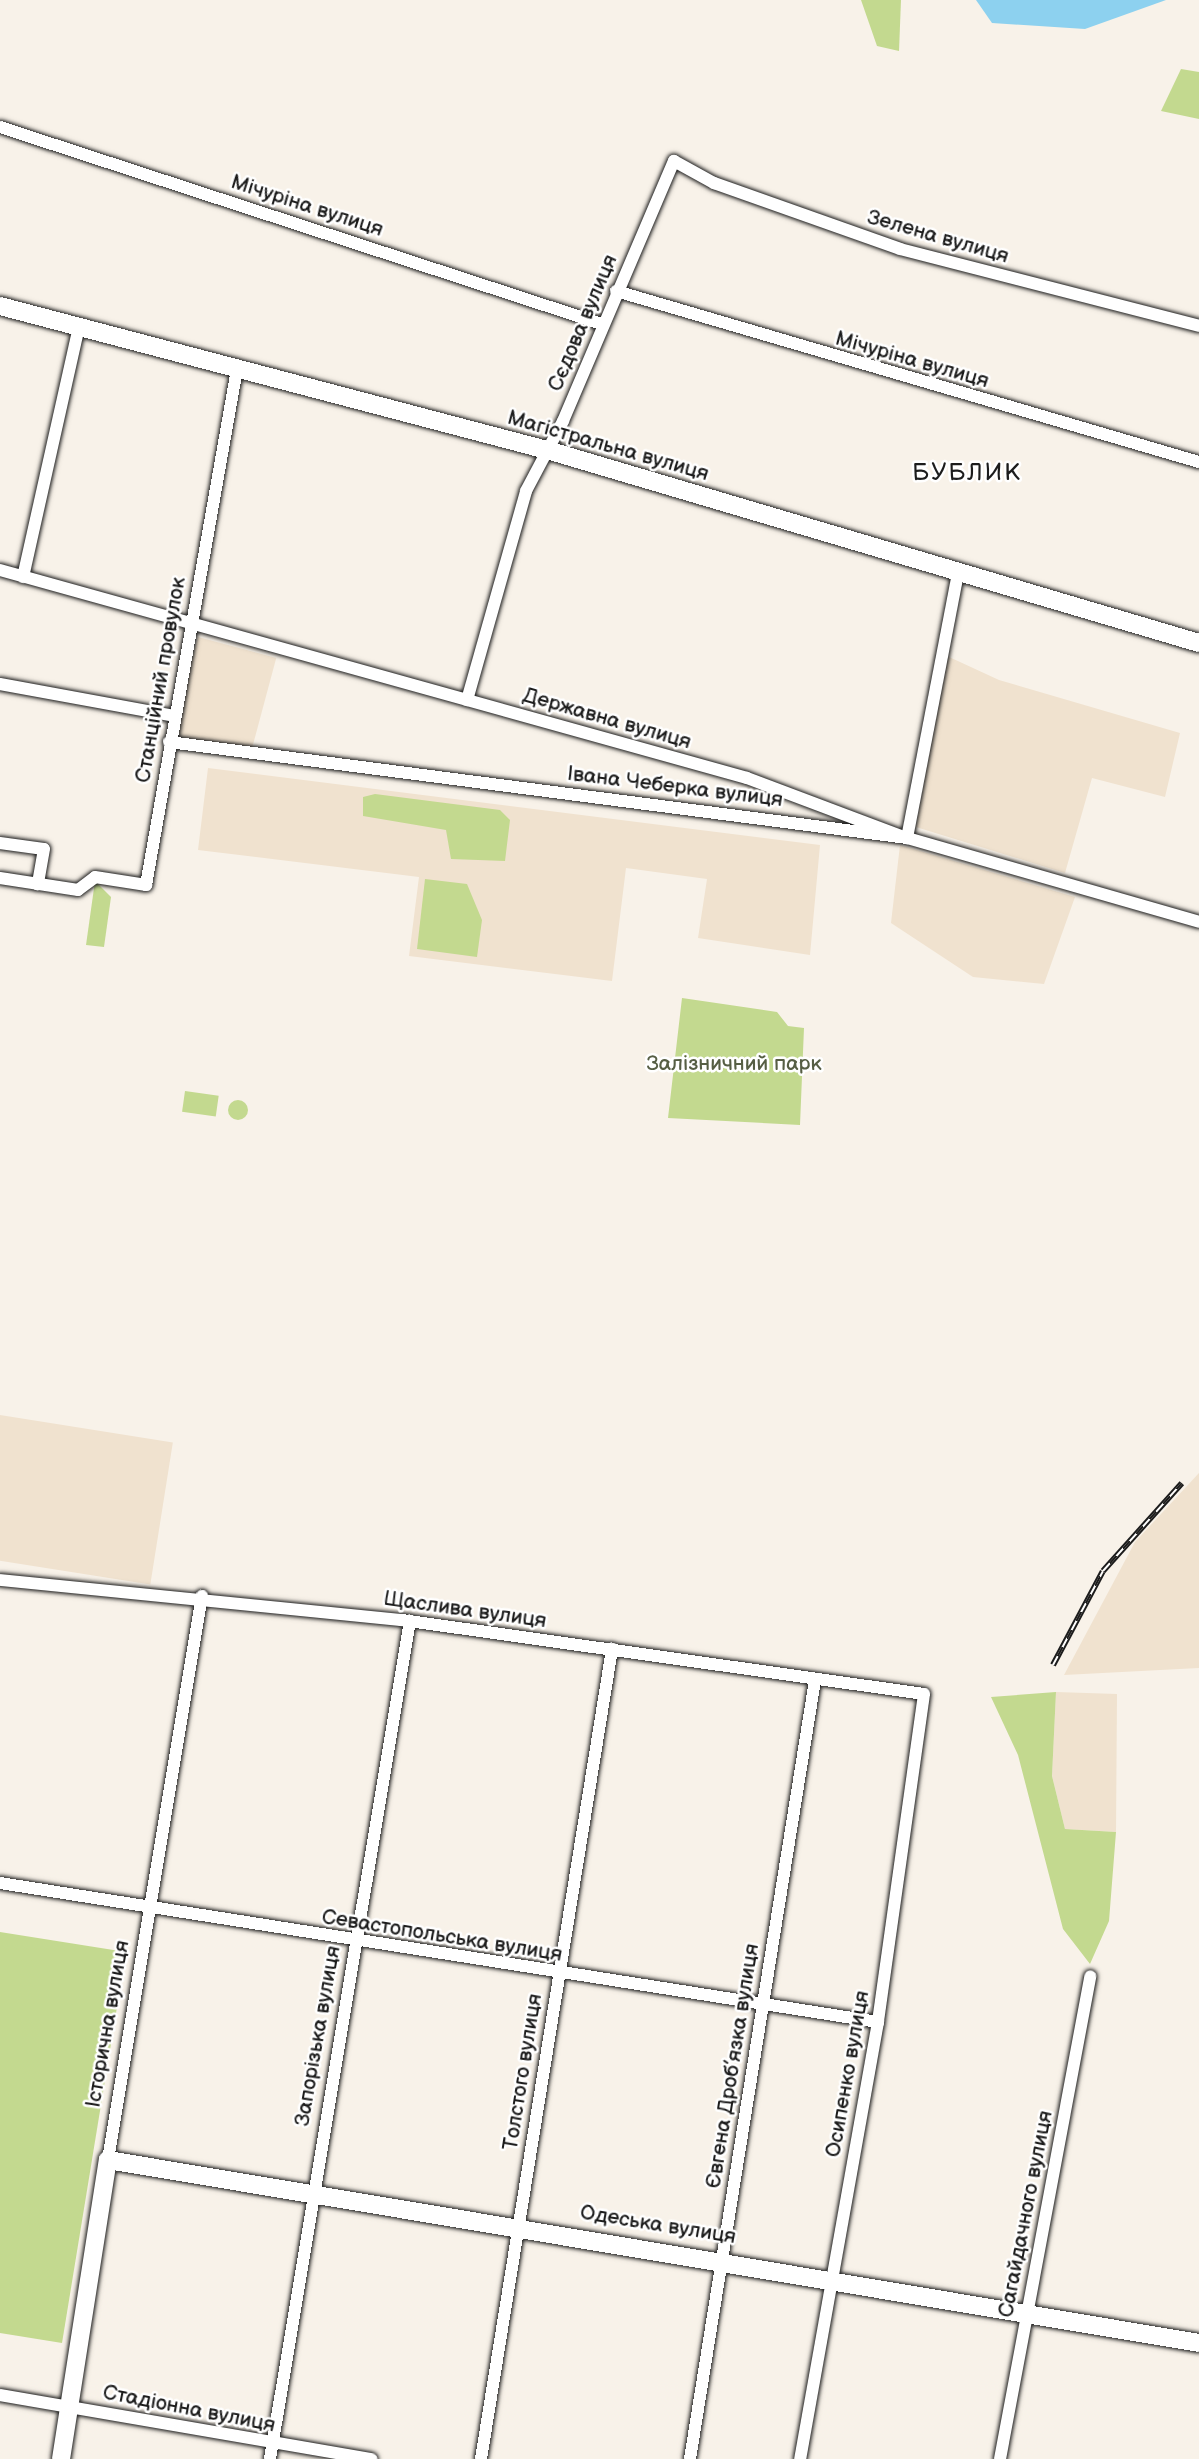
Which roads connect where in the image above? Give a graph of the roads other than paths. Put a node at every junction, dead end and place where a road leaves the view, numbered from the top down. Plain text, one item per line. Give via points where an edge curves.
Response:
1 (0, 127) edge
2 (674, 161) joint
3 (616, 291) junction
4 (0, 306) edge
5 (601, 324) junction
6 (1199, 326) edge
7 (79, 327) junction
8 (237, 369) junction
9 (547, 450) junction
10 (1199, 462) edge
11 (0, 570) edge
12 (957, 572) junction
13 (23, 577) junction
14 (190, 626) junction
15 (1199, 643) edge
16 (0, 684) edge
17 (467, 700) junction
18 (174, 716) junction
19 (169, 742) junction
20 (907, 838) junction
21 (0, 843) edge
22 (0, 878) edge
23 (38, 884) junction
24 (1199, 922) edge
25 (0, 1580) edge
26 (202, 1596) junction
27 (410, 1621) junction
28 (612, 1649) junction
29 (815, 1680) junction
30 (924, 1694) joint
31 (0, 1883) edge
32 (150, 1909) junction
33 (354, 1941) junction
34 (559, 1974) junction
35 (1090, 1976) dead end
36 (763, 2004) junction
37 (878, 2022) junction
38 (108, 2160) junction
39 (312, 2192) junction
40 (518, 2226) junction
41 (720, 2258) junction
42 (831, 2277) junction
43 (1027, 2313) junction
44 (1199, 2343) edge
45 (0, 2395) edge
46 (69, 2406) junction
47 (272, 2445) junction
48 (61, 2459) edge
49 (270, 2459) edge
50 (372, 2459) edge
51 (481, 2459) edge
52 (690, 2459) edge
53 (800, 2459) edge
54 (1000, 2459) edge

1 - 5 street, Мічуріна вулиця
2 - 3 street, Сєдова вулиця
2 - 6 street, Зелена вулиця via 714,183 900,249
3 - 5 street, Сєдова вулиця
3 - 10 street, Мічуріна вулиця
4 - 7 street, Магістральна вулиця
5 - 9 street, Сєдова вулиця
7 - 8 street, Магістральна вулиця
7 - 13 street
8 - 9 street, Магістральна вулиця
8 - 14 street, Станційний провулок
9 - 12 street, Магістральна вулиця
9 - 17 street, Сєдова вулиця via 526,491
11 - 13 street, Державна вулиця
12 - 15 street, Магістральна вулиця
12 - 20 street
13 - 14 street, Державна вулиця
14 - 17 street, Державна вулиця
14 - 18 street, Станційний провулок
16 - 18 street
17 - 20 street, Державна вулиця via 747,778
18 - 19 street, Станційний провулок
19 - 20 street, Івана Чеберка вулиця
19 - 23 street, Станційний провулок via 146,885 94,877 78,890
20 - 24 street, Державна вулиця
21 - 23 street via 44,849
22 - 23 street
25 - 26 street, Щаслива вулиця
26 - 27 street, Щаслива вулиця
26 - 32 street, Історична вулиця
27 - 28 street, Щаслива вулиця
27 - 33 street, Запорізька вулиця
28 - 29 street, Щаслива вулиця
28 - 34 street, Толстого вулиця
29 - 30 street, Щаслива вулиця
29 - 36 street, Євгена Дроб’язка вулиця
30 - 37 street, Осипенко вулиця
31 - 32 street, Севастопольська вулиця
32 - 33 street, Севастопольська вулиця
32 - 38 street, Історична вулиця
33 - 34 street, Севастопольська вулиця
33 - 39 street, Запорізька вулиця
34 - 36 street, Севастопольська вулиця
34 - 40 street, Толстого вулиця
35 - 43 street, Сагайдачного вулиця
36 - 37 street, Севастопольська вулиця
36 - 41 street, Євгена Дроб’язка вулиця
37 - 42 street, Осипенко вулиця
38 - 39 street, Одеська вулиця
38 - 46 street, Історична вулиця
39 - 40 street, Одеська вулиця
39 - 47 street, Запорізька вулиця
40 - 41 street, Одеська вулиця
40 - 51 street, Толстого вулиця
41 - 42 street, Одеська вулиця
41 - 52 street, Євгена Дроб’язка вулиця
42 - 43 street, Одеська вулиця
42 - 53 street, Осипенко вулиця
43 - 44 street, Одеська вулиця
43 - 54 street, Сагайдачного вулиця
45 - 46 street, Стадіонна вулиця
46 - 47 street, Стадіонна вулиця
46 - 48 street, Історична вулиця
47 - 49 street, Запорізька вулиця
47 - 50 street, Стадіонна вулиця

